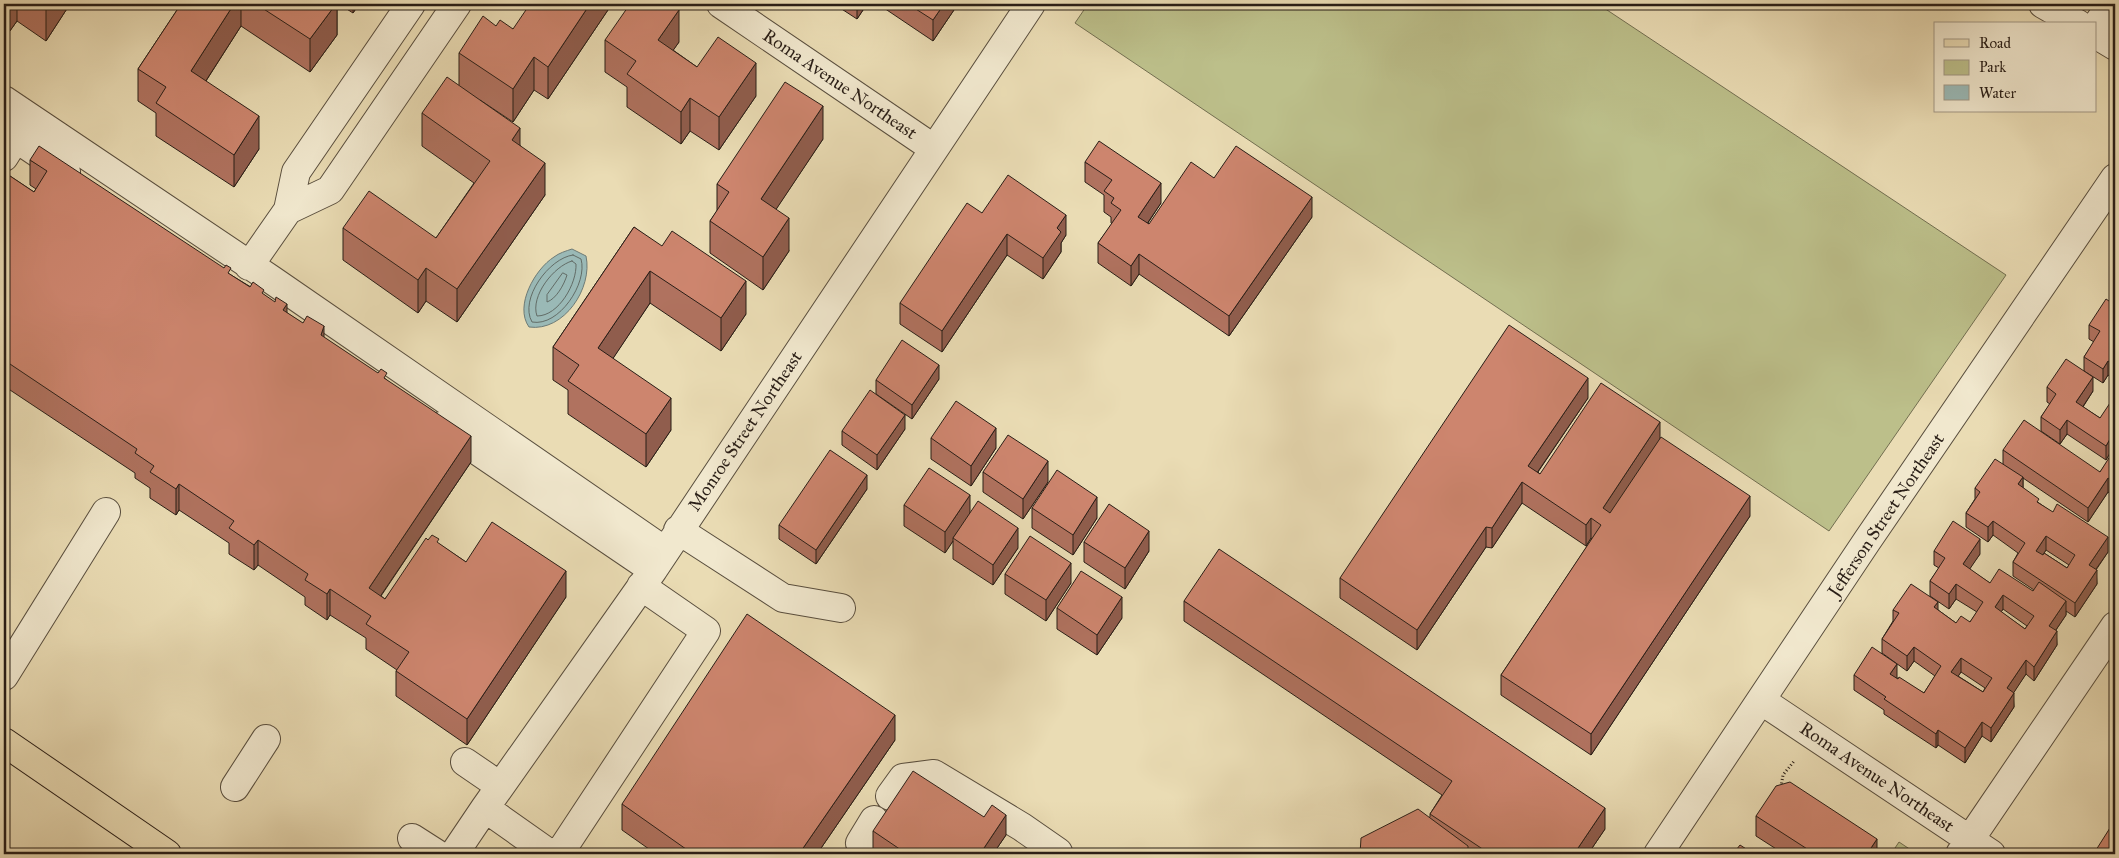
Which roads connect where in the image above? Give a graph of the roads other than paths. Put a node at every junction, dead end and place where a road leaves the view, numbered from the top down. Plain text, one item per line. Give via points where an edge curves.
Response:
1 (411, 4) edge
2 (457, 4) edge
3 (1031, 4) edge
4 (2043, 4) edge
5 (2111, 4) edge
6 (730, 6) edge
7 (2074, 22) edge
8 (2096, 26) edge
9 (2096, 35) edge
10 (2115, 46) edge
11 (4, 100) edge
12 (8, 142) edge
13 (934, 148) junction
14 (2115, 178) edge
15 (90, 188) edge
16 (288, 210) junction
17 (249, 266) junction
18 (394, 394) edge
19 (106, 512) dead end
20 (659, 559) junction
21 (841, 608) dead end
22 (2115, 626) edge
23 (4, 676) edge
24 (1762, 701) junction
25 (266, 739) dead end
26 (4, 742) edge
27 (465, 762) dead end
28 (500, 786) junction
29 (235, 787) dead end
30 (890, 796) dead end
31 (484, 808) junction
32 (874, 820) dead end
33 (412, 838) dead end
34 (1974, 850) edge
35 (1057, 853) edge
36 (167, 854) edge
37 (438, 854) edge
38 (454, 854) edge
39 (550, 854) edge
40 (559, 854) edge
41 (866, 854) edge
42 (1658, 854) edge

1 - 16 street via 296,172
2 - 16 street via 330,190
3 - 13 street, Monroe Street Northeast
4 - 7 street
5 - 8 street
6 - 13 street, Roma Avenue Northeast
9 - 10 street
11 - 17 street
12 - 15 street
13 - 20 street, Monroe Street Northeast
14 - 24 street, Jefferson Street Northeast
16 - 17 street
17 - 20 street
18 - 20 street
19 - 23 street
20 - 21 street via 783,598
20 - 28 street, Monroe Street Northeast
20 - 40 street via 706,631
22 - 34 street
24 - 34 street, Roma Avenue Northeast
24 - 42 street, Jefferson Street Northeast
25 - 29 street
26 - 36 main road
27 - 28 street
28 - 31 street, Monroe Street Northeast
30 - 35 street via 903,778 934,774 1022,827
31 - 38 street, Monroe Street Northeast
31 - 39 street
32 - 41 street via 860,843
33 - 37 street

